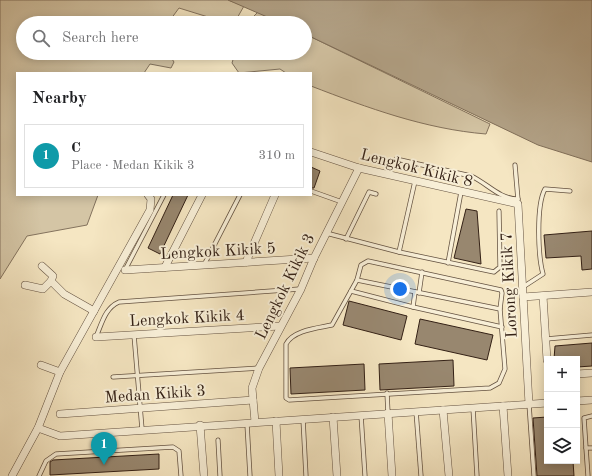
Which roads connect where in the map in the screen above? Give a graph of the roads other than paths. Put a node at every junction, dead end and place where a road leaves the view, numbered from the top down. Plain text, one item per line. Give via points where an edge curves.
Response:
1 (312, 152) edge
2 (396, 159) dead end
3 (515, 165) dead end
4 (359, 168) junction
5 (415, 181) junction
6 (312, 191) edge
7 (570, 191) dead end
8 (461, 192) junction
9 (376, 194) dead end
10 (149, 196) edge
11 (163, 196) edge
12 (201, 196) edge
13 (239, 196) edge
14 (275, 196) edge
15 (342, 202) junction
16 (518, 202) junction
17 (499, 211) dead end
18 (326, 233) junction
19 (346, 239) junction
20 (399, 252) junction
21 (314, 258) junction
22 (246, 262) junction
23 (448, 263) junction
24 (203, 265) junction
25 (42, 266) dead end
26 (165, 267) junction
27 (125, 270) joint
28 (422, 272) junction
29 (356, 280) junction
30 (51, 281) junction
31 (26, 285) dead end
32 (522, 288) junction
33 (301, 289) junction
34 (351, 292) junction
35 (592, 292) edge
36 (417, 293) junction
37 (543, 296) junction
38 (522, 297) junction
39 (412, 307) junction
40 (500, 309) junction
41 (94, 311) junction
42 (280, 326) junction
43 (502, 327) junction
44 (134, 334) junction
45 (592, 335) edge
46 (96, 336) joint
47 (546, 339) junction
48 (547, 356) edge
49 (42, 365) dead end
50 (259, 368) junction
51 (60, 372) junction
52 (592, 373) edge
53 (580, 374) edge
54 (137, 376) junction
55 (113, 377) dead end
56 (387, 393) junction
57 (253, 400) junction
58 (592, 400) edge
59 (580, 401) edge
60 (544, 403) edge
61 (529, 404) junction
62 (502, 406) junction
63 (473, 408) junction
64 (140, 409) junction
65 (443, 410) junction
66 (416, 412) junction
67 (388, 413) junction
68 (60, 414) dead end
69 (361, 415) junction
70 (592, 416) edge
71 (333, 417) junction
72 (303, 419) junction
73 (276, 421) junction
74 (247, 422) junction
75 (255, 422) junction
76 (200, 425) junction
77 (38, 428) junction
78 (142, 429) junction
79 (218, 440) dead end
80 (586, 448) junction
81 (592, 448) edge
82 (12, 476) edge
83 (39, 476) edge
84 (181, 476) edge
85 (203, 476) edge
86 (220, 476) edge
87 (250, 476) edge
88 (279, 476) edge
89 (306, 476) edge
90 (337, 476) edge
91 (365, 476) edge
92 (392, 476) edge
93 (421, 476) edge
94 (449, 476) edge
95 (477, 476) edge
96 (508, 476) edge
97 (534, 476) edge
98 (588, 476) edge

1 - 4 street, Lengkok Kikik 8
2 - 16 lane via 470,176 502,196
3 - 16 lane, Lorong Kikik 7
4 - 5 street, Lengkok Kikik 8
4 - 15 street, Lengkok Kikik 3
5 - 8 street, Lengkok Kikik 8
5 - 20 lane
6 - 15 lane
7 - 32 lane via 545,189 543,192 538,212 543,274
8 - 16 street, Lengkok Kikik 8
8 - 23 lane
9 - 19 lane via 369,192
10 - 41 street via 150,210
11 - 27 lane
12 - 26 street
13 - 24 lane
14 - 22 street
15 - 18 street, Lengkok Kikik 3
16 - 32 street, Lorong Kikik 7
17 - 23 lane via 498,270 494,272
18 - 19 lane
18 - 21 street, Lengkok Kikik 3
19 - 20 lane
20 - 23 lane
21 - 22 street, Lengkok Kikik 5
21 - 33 street, Lengkok Kikik 3
22 - 24 street, Lengkok Kikik 5
24 - 26 street, Lengkok Kikik 5
25 - 30 street via 52,276
26 - 27 street, Lengkok Kikik 5
28 - 29 lane via 368,261 361,265
28 - 36 lane
28 - 40 lane via 501,290
29 - 34 lane
29 - 36 lane
30 - 31 street via 43,289
30 - 41 street via 64,294
32 - 38 street, Lorong Kikik 7
33 - 42 street, Lengkok Kikik 3
33 - 46 lane via 119,302 111,305
34 - 39 lane
34 - 56 lane via 332,325 295,335 288,340 286,398 289,400
35 - 37 street
36 - 39 lane
36 - 40 lane
37 - 38 street
37 - 47 street
38 - 61 street, Lorong Kikik 7
39 - 43 lane
40 - 43 lane
41 - 51 street
42 - 44 street, Lengkok Kikik 4
42 - 50 street, Lengkok Kikik 3
43 - 56 lane via 505,369 496,386
44 - 46 street, Lengkok Kikik 4
44 - 54 lane
45 - 47 lane
47 - 48 street
49 - 51 street
50 - 54 lane
50 - 57 street, Lengkok Kikik 3 via 252,388
51 - 77 street
52 - 53 street
54 - 55 lane
54 - 64 lane
56 - 67 lane
57 - 64 street, Medan Kikik 3
57 - 75 street, Lengkok Kikik 3
58 - 59 street
60 - 61 street
61 - 62 street
61 - 97 lane
62 - 63 street
62 - 96 street
63 - 65 street
63 - 95 lane
64 - 68 street, Medan Kikik 3
64 - 78 lane
65 - 66 street
65 - 94 street
66 - 67 street
66 - 93 lane
67 - 69 street
67 - 92 street
69 - 71 street
69 - 91 lane
70 - 80 lane via 584,418
71 - 72 street
71 - 90 street
72 - 73 street
72 - 89 lane
73 - 75 street
73 - 88 street
74 - 75 street
74 - 76 street
74 - 87 lane
76 - 78 street
76 - 85 street
77 - 78 street via 60,436
77 - 82 street
79 - 86 lane
80 - 81 lane
80 - 98 lane
83 - 84 lane via 46,461 56,454 173,447 179,451

